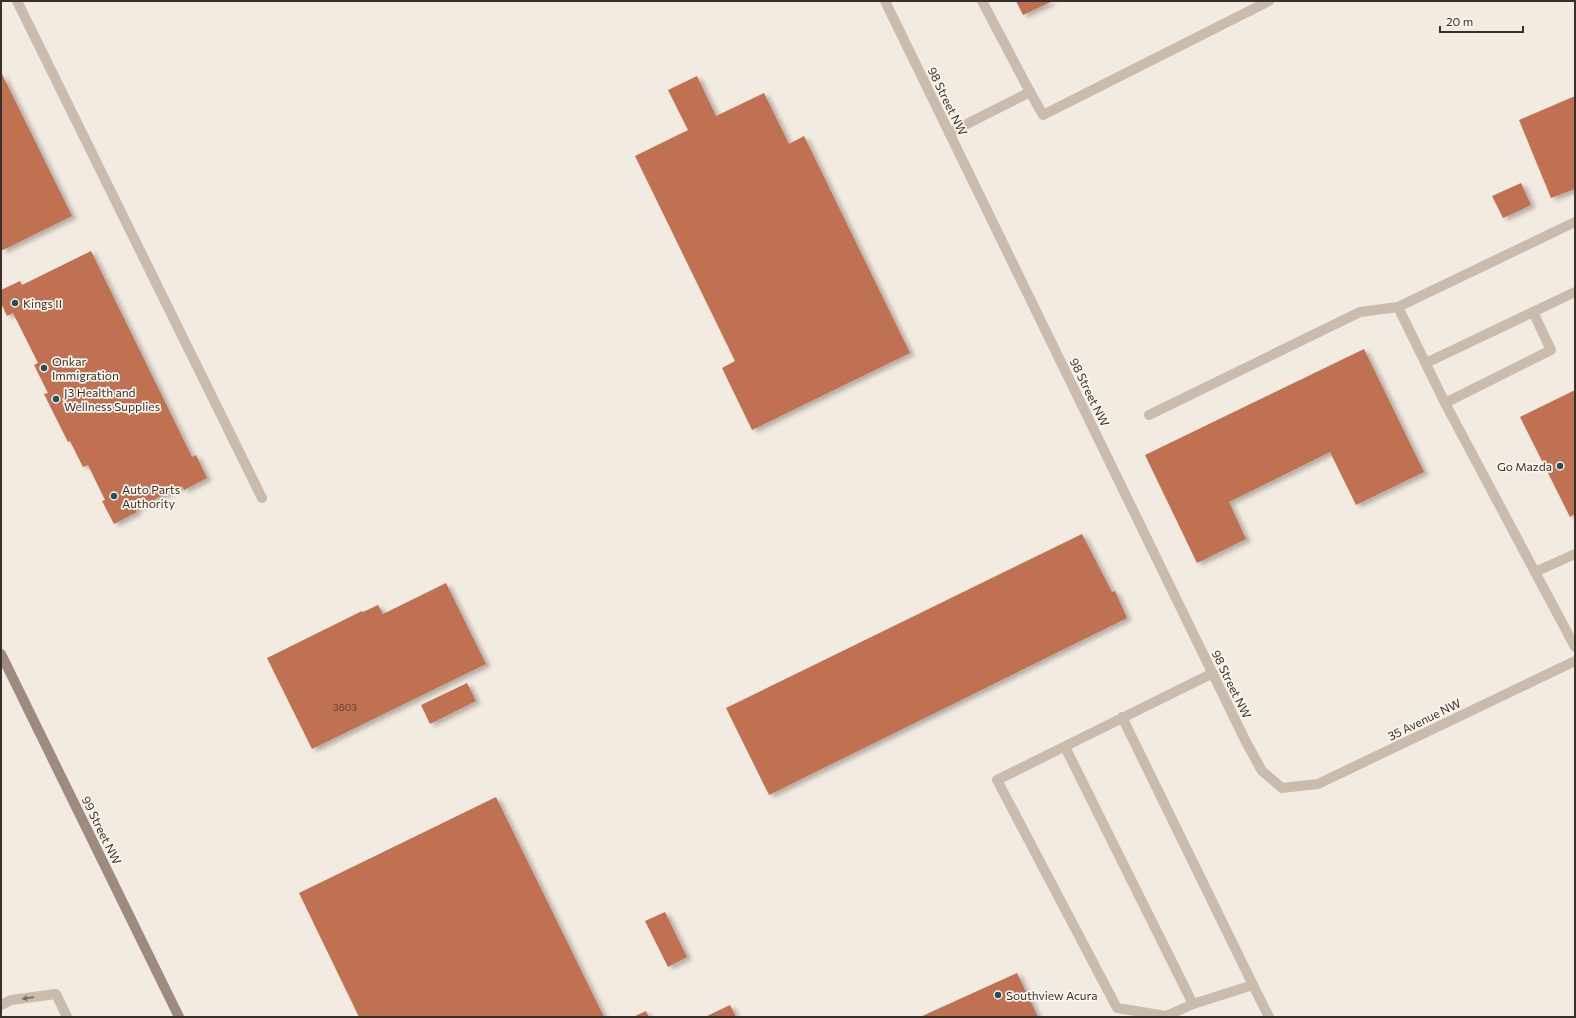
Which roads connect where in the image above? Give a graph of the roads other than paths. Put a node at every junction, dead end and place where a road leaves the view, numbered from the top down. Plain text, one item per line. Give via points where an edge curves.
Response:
1 (17, 1) edge
2 (885, 1) edge
3 (982, 1) edge
4 (1269, 1) edge
5 (1030, 92) junction
6 (949, 133) junction
7 (1575, 222) edge
8 (1575, 292) edge
9 (1398, 307) junction
10 (1533, 312) junction
11 (1426, 363) junction
12 (1445, 403) junction
13 (1149, 415) dead end
14 (262, 498) dead end
15 (1575, 554) edge
16 (1535, 572) junction
17 (1575, 647) edge
18 (1, 654) edge
19 (1575, 661) edge
20 (1213, 673) junction
21 (1122, 717) junction
22 (1065, 747) junction
23 (1282, 788) joint
24 (1253, 985) junction
25 (1193, 1004) junction
26 (1, 1005) edge
27 (67, 1017) edge
28 (179, 1017) edge
29 (1269, 1017) edge

1 - 14 street
2 - 6 street, 98 Street NW
3 - 5 street
4 - 5 street via 1043,115
5 - 6 street
6 - 20 street, 98 Street NW
7 - 9 street
8 - 10 street
9 - 11 street
9 - 13 street via 1360,312
10 - 11 street
10 - 12 street via 1551,350
11 - 12 street
12 - 16 street
15 - 16 street
16 - 17 street
18 - 28 main road, 99 Street NW
19 - 23 street, 35 Avenue NW via 1318,784
20 - 21 street
20 - 23 street, 98 Street NW via 1262,771
21 - 22 street
21 - 24 street
22 - 25 street
22 - 25 street via 997,780 1117,1008 1166,1016
24 - 25 street
24 - 29 street
27 -> 26 street via 56,994 11,1000

